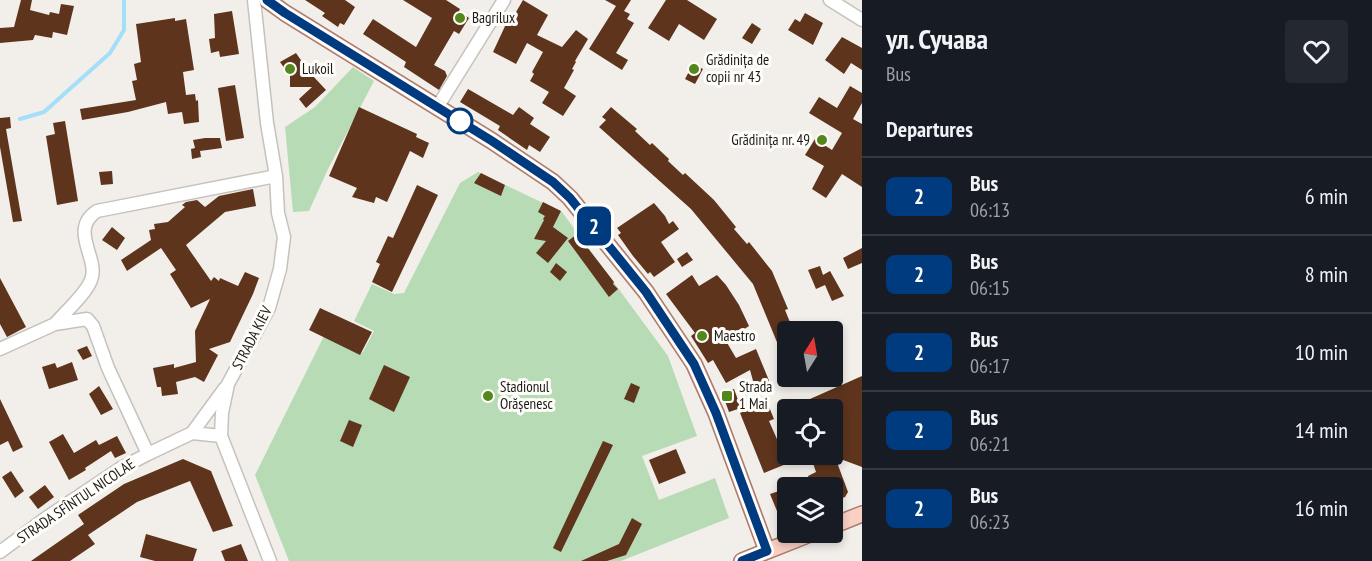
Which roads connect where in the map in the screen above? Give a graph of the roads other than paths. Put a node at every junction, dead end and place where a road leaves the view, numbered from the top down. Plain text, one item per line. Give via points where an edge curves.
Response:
1 (254, 0) edge
2 (267, 0) edge
3 (504, 0) edge
4 (830, 0) edge
5 (862, 20) edge
6 (438, 106) junction
7 (276, 176) junction
8 (56, 324) junction
9 (0, 349) edge
10 (228, 384) junction
11 (192, 433) junction
12 (221, 436) junction
13 (147, 454) junction
14 (862, 514) edge
15 (843, 522) edge
16 (793, 543) edge
17 (0, 552) edge
18 (767, 556) edge
19 (270, 561) edge
20 (742, 561) edge

1 - 7 street, STRADA KIEV
2 - 6 main road
3 - 6 street
4 - 5 street
6 - 18 main road via 553,182 646,292 702,380
7 - 8 street via 97,211 86,223 85,233 91,281
7 - 10 street, STRADA KIEV via 284,237 280,269 269,308
8 - 9 street
8 - 13 street via 83,318 91,322
10 - 11 street
10 - 12 street, STRADA KIEV
11 - 12 street
11 - 13 street, STRADA SFÎNTUL NICOLAE
12 - 19 street, STRADA KIEV
13 - 17 street, STRADA SFÎNTUL NICOLAE
14 - 15 main road
16 - 18 main road
18 - 20 main road

